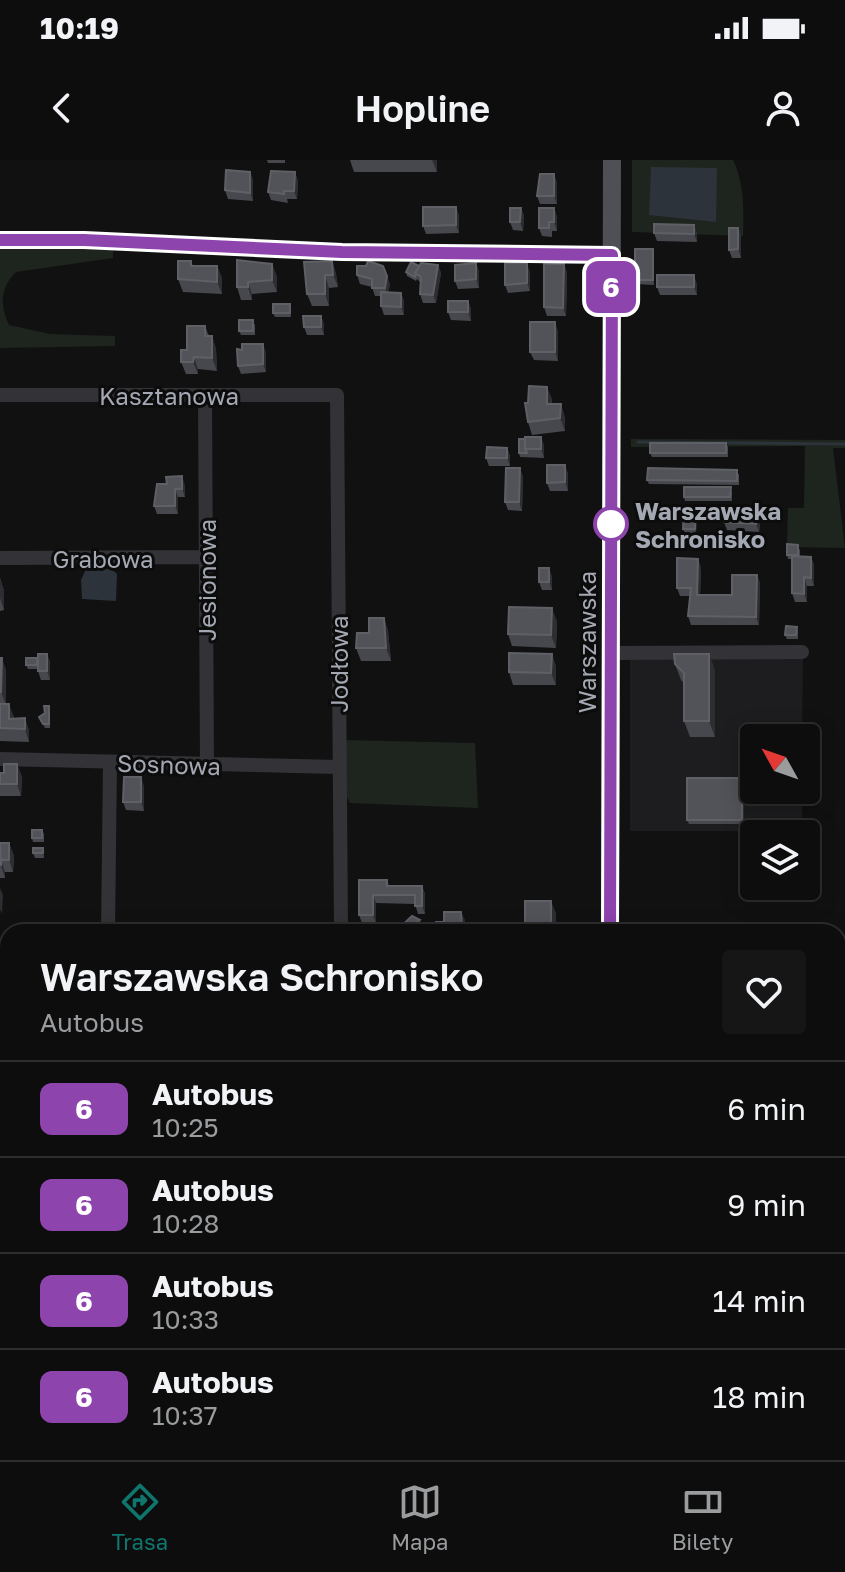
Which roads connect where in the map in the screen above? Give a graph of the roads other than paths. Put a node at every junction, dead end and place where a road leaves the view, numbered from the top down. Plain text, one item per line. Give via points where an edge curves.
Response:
1 (612, 160) edge
2 (0, 240) edge
3 (612, 255) junction
4 (0, 395) edge
5 (205, 395) junction
6 (337, 395) joint
7 (205, 557) junction
8 (0, 558) edge
9 (802, 652) dead end
10 (610, 653) junction
11 (0, 759) edge
12 (110, 763) junction
13 (207, 766) junction
14 (338, 767) junction
15 (108, 924) edge
16 (341, 924) edge
17 (610, 924) edge

1 - 3 main road, Warszawska
2 - 3 street
3 - 10 main road, Warszawska
4 - 5 street, Kasztanowa
5 - 6 street, Kasztanowa
5 - 7 street, Jesionowa
6 - 14 street, Jodłowa
7 - 8 street, Grabowa
7 - 13 street, Jesionowa
9 - 10 street
10 - 17 main road, Warszawska
11 - 12 street, Sosnowa
12 - 13 street, Sosnowa
12 - 15 street
13 - 14 street, Sosnowa
14 - 16 street, Jodłowa

